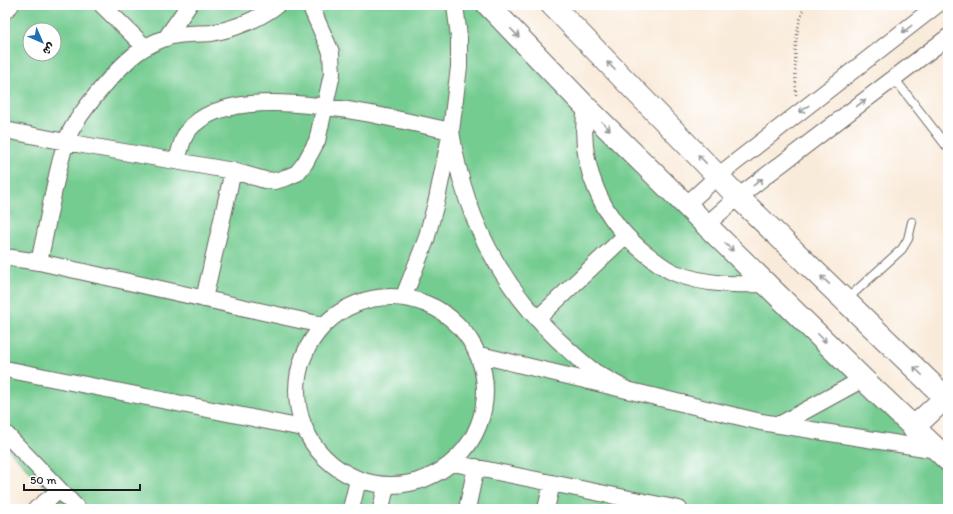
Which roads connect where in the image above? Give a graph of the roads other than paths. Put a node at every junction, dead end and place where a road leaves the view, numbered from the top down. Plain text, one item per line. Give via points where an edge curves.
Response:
1 (11, 5) edge
2 (102, 5) edge
3 (189, 5) edge
4 (277, 5) edge
5 (310, 5) edge
6 (455, 5) edge
7 (488, 5) edge
8 (552, 5) edge
9 (937, 5) edge
10 (5, 11) edge
11 (948, 37) edge
12 (166, 38) junction
13 (145, 47) junction
14 (894, 78) junction
15 (326, 105) junction
16 (586, 107) junction
17 (5, 130) edge
18 (451, 131) junction
19 (66, 142) junction
20 (948, 148) edge
21 (177, 161) junction
22 (233, 171) junction
23 (719, 175) junction
24 (738, 197) junction
25 (687, 204) junction
26 (912, 222) dead end
27 (706, 225) junction
28 (625, 236) junction
29 (5, 256) edge
30 (39, 262) junction
31 (768, 284) junction
32 (404, 296) junction
33 (204, 298) junction
34 (846, 300) junction
35 (537, 320) junction
36 (322, 325) junction
37 (480, 355) junction
38 (5, 369) edge
39 (863, 379) junction
40 (627, 390) junction
41 (947, 398) edge
42 (779, 425) junction
43 (303, 428) junction
44 (914, 428) junction
45 (5, 433) edge
46 (944, 450) edge
47 (453, 463) junction
48 (476, 467) junction
49 (358, 480) junction
50 (552, 482) junction
51 (386, 486) junction
52 (59, 491) junction
53 (622, 503) edge
54 (36, 509) edge
55 (78, 509) edge
56 (351, 509) edge
57 (381, 509) edge
58 (467, 509) edge
59 (546, 509) edge
60 (679, 509) edge

1 - 10 street
2 - 13 street
3 - 12 street
4 - 12 street via 248,23 211,33
5 - 15 street via 331,52 332,74
6 - 18 street via 459,67
7 -> 16 street
23 -> 8 street
9 -> 23 street
11 - 14 street
12 - 13 street
13 - 19 street via 122,67 96,97 79,118
14 - 20 lane
24 -> 14 street
15 - 18 street
15 - 21 street via 264,103 210,114 187,132 181,142
15 - 22 street via 317,141 297,172 275,181
16 -> 25 street
16 - 28 street via 584,147 588,168 598,196
17 - 19 street
18 - 32 street via 426,240
18 - 35 street via 456,162 485,245 506,279
19 - 21 street
19 - 30 street
21 - 22 street
22 - 33 street
23 - 24 street
23 - 25 street
24 - 27 street
34 -> 24 street
25 - 27 street
26 - 34 lane via 908,239 902,249
27 -> 31 street
28 - 31 street via 674,273 719,284
28 - 35 street
29 - 30 street
30 - 33 street
31 -> 39 street
32 - 36 street via 360,301
32 - 37 street via 436,306 462,327
33 - 36 street
41 -> 34 street
35 - 40 street via 595,372
36 - 43 street via 303,356 300,370 296,392
37 - 40 street
37 - 47 street via 486,394 477,432
38 - 43 street
39 - 42 street
39 - 44 street
40 - 42 street
41 - 44 street
42 - 46 street
43 - 49 street via 325,459
44 - 46 street
45 - 52 street
47 - 48 street
47 - 51 street via 422,481
48 - 50 street
48 - 58 street
49 - 51 street
49 - 56 street
50 - 53 street
50 - 59 street
51 - 57 street
52 - 54 street
52 - 55 street
53 - 60 street

